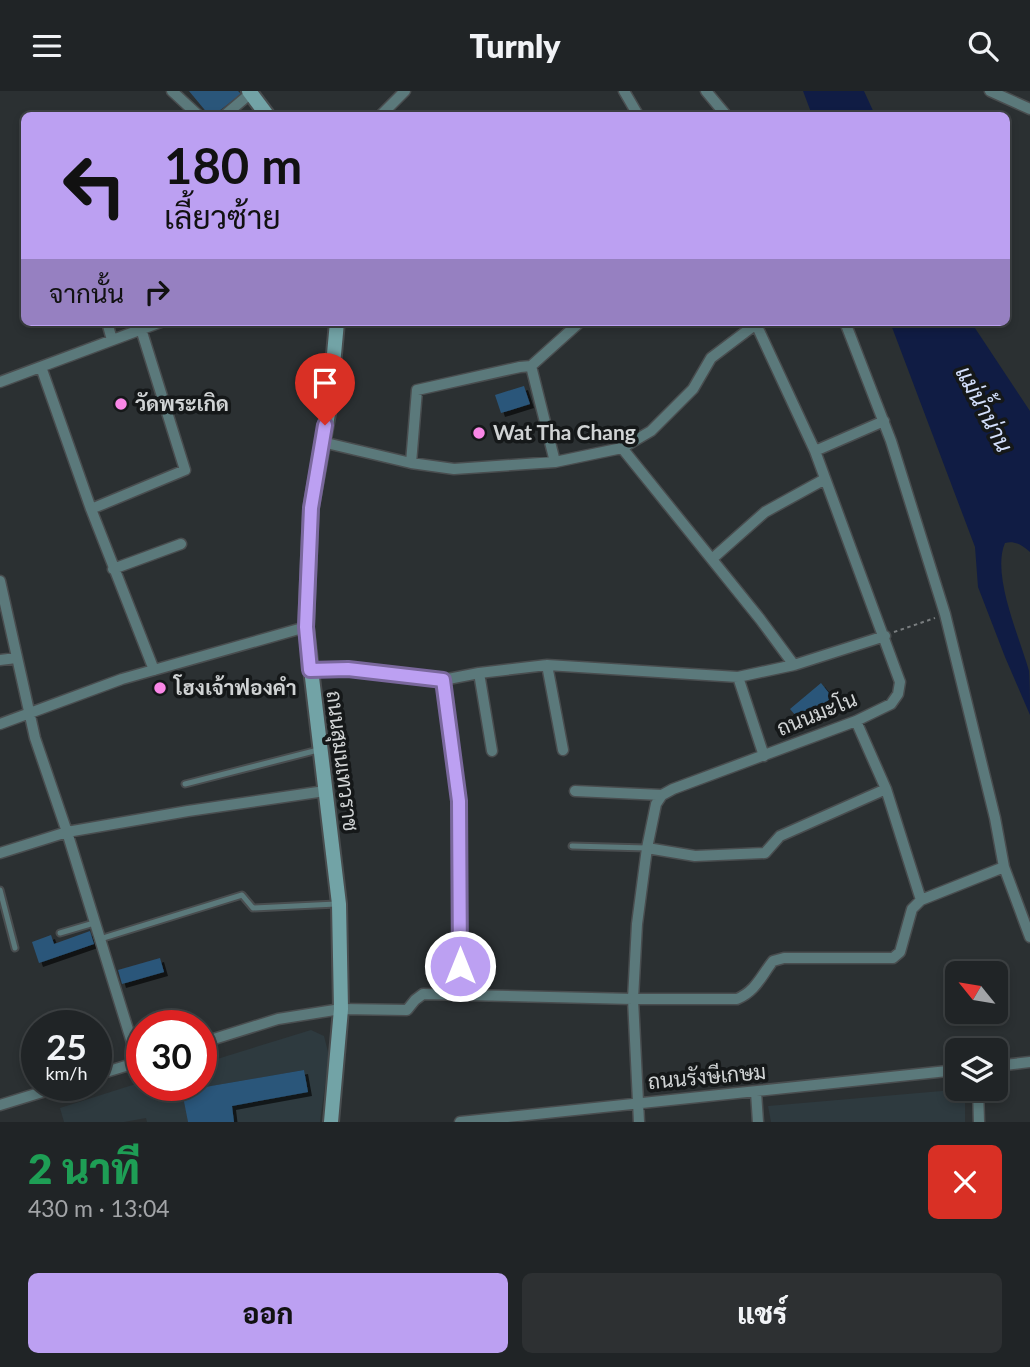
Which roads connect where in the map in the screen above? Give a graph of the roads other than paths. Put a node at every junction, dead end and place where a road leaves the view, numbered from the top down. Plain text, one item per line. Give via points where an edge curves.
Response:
1 (172, 91) edge
2 (405, 91) edge
3 (706, 91) edge
4 (990, 91) edge
5 (250, 92) edge
6 (625, 92) edge
7 (1030, 109) edge
8 (195, 112) edge
9 (228, 112) edge
10 (265, 112) edge
11 (384, 112) edge
12 (634, 112) edge
13 (724, 112) edge
14 (108, 326) edge
15 (150, 326) edge
16 (337, 326) edge
17 (576, 326) edge
18 (752, 326) edge
19 (757, 326) edge
20 (847, 326) edge
21 (141, 329) junction
22 (113, 340) junction
23 (531, 366) junction
24 (41, 367) junction
25 (0, 382) edge
26 (884, 421) junction
27 (322, 442) junction
28 (622, 448) junction
29 (815, 451) junction
30 (411, 463) junction
31 (555, 463) junction
32 (825, 479) junction
33 (91, 509) junction
34 (181, 544) dead end
35 (712, 559) junction
36 (113, 569) junction
37 (0, 581) edge
38 (306, 627) junction
39 (884, 636) junction
40 (16, 658) junction
41 (0, 660) edge
42 (794, 665) junction
43 (547, 666) junction
44 (154, 670) junction
45 (310, 670) junction
46 (479, 673) junction
47 (738, 677) junction
48 (443, 680) junction
49 (29, 713) junction
50 (856, 720) junction
51 (0, 724) edge
52 (320, 750) junction
53 (563, 750) dead end
54 (492, 751) dead end
55 (764, 755) junction
56 (185, 784) dead end
57 (886, 789) junction
58 (325, 791) junction
59 (575, 791) dead end
60 (662, 795) junction
61 (67, 832) junction
62 (572, 846) dead end
63 (647, 848) junction
64 (0, 853) edge
65 (1004, 867) junction
66 (0, 890) edge
67 (921, 900) junction
68 (339, 904) junction
69 (94, 923) junction
70 (60, 933) dead end
71 (1030, 937) edge
72 (99, 939) junction
73 (15, 948) dead end
74 (460, 993) junction
75 (633, 999) junction
76 (341, 1009) junction
77 (126, 1020) edge
78 (217, 1038) edge
79 (1030, 1062) edge
80 (1008, 1065) edge
81 (945, 1071) edge
82 (756, 1092) junction
83 (21, 1099) edge
84 (978, 1101) edge
85 (639, 1102) junction
86 (0, 1105) edge
87 (331, 1122) edge
88 (460, 1122) edge
89 (639, 1122) edge
90 (758, 1122) edge
91 (979, 1122) edge

1 - 8 street
2 - 11 street
3 - 13 street
4 - 7 street
5 - 9 street
5 - 10 street
6 - 12 street
14 - 22 street
15 - 21 street
16 - 27 street, ถนนสุมนเทวราช
17 - 23 street
18 - 28 street via 710,358 693,389 651,431
19 - 29 street, ถนนมะโน
20 - 26 street
21 - 22 street
21 - 33 street via 185,470
22 - 24 street
23 - 30 street via 417,390
23 - 31 street
24 - 25 street
24 - 33 street
26 - 29 street
26 - 65 street via 946,614
27 - 30 street
27 - 38 street, ถนนสุมนเทวราช via 311,508
28 - 31 street
28 - 35 street
29 - 32 street, ถนนมะโน
30 - 31 street via 454,469
32 - 35 street via 765,512
32 - 39 street, ถนนมะโน
33 - 36 street
34 - 36 street
35 - 42 street
36 - 44 street
37 - 40 street
38 - 44 street
38 - 45 street, ถนนสุมนเทวราช
39 - 42 street
39 - 50 street, ถนนมะโน via 900,682 898,694 891,704
40 - 41 street
40 - 49 street
42 - 47 street
43 - 46 street
43 - 47 street
43 - 53 street
44 - 49 street
45 - 48 street via 348,669
45 - 52 street, ถนนสุมนเทวราช
46 - 48 street
46 - 54 street
47 - 55 street
48 - 74 street via 459,801
49 - 51 street
49 - 61 street
50 - 55 street, ถนนมะโน
50 - 57 street
52 - 56 lane
52 - 58 street, ถนนสุมนเทวราช
55 - 60 street, ถนนมะโน
57 - 63 street via 779,836 765,853 695,856
57 - 67 street
58 - 61 street
58 - 68 street, ถนนสุมนเทวราช
59 - 60 street
60 - 63 street
61 - 64 street
61 - 69 street
62 - 63 lane
63 - 75 street
65 - 67 street
65 - 71 street
66 - 73 lane
67 - 75 street via 912,909 900,952 893,958 784,958 773,961 755,987 737,999
68 - 72 lane via 253,908 242,895
68 - 76 street, ถนนสุมนเทวราช
69 - 70 lane
69 - 72 street
72 - 77 street
74 - 75 street
74 - 76 street via 423,994 402,1011
75 - 85 street
76 - 78 street via 278,1019
76 - 87 street, ถนนสุมนเทวราช
79 - 80 street
81 - 82 street, ถนนรังษีเกษม
82 - 85 street, ถนนรังษีเกษม
82 - 90 street
83 - 86 street
84 - 91 street
85 - 88 street, ถนนรังษีเกษม
85 - 89 street

